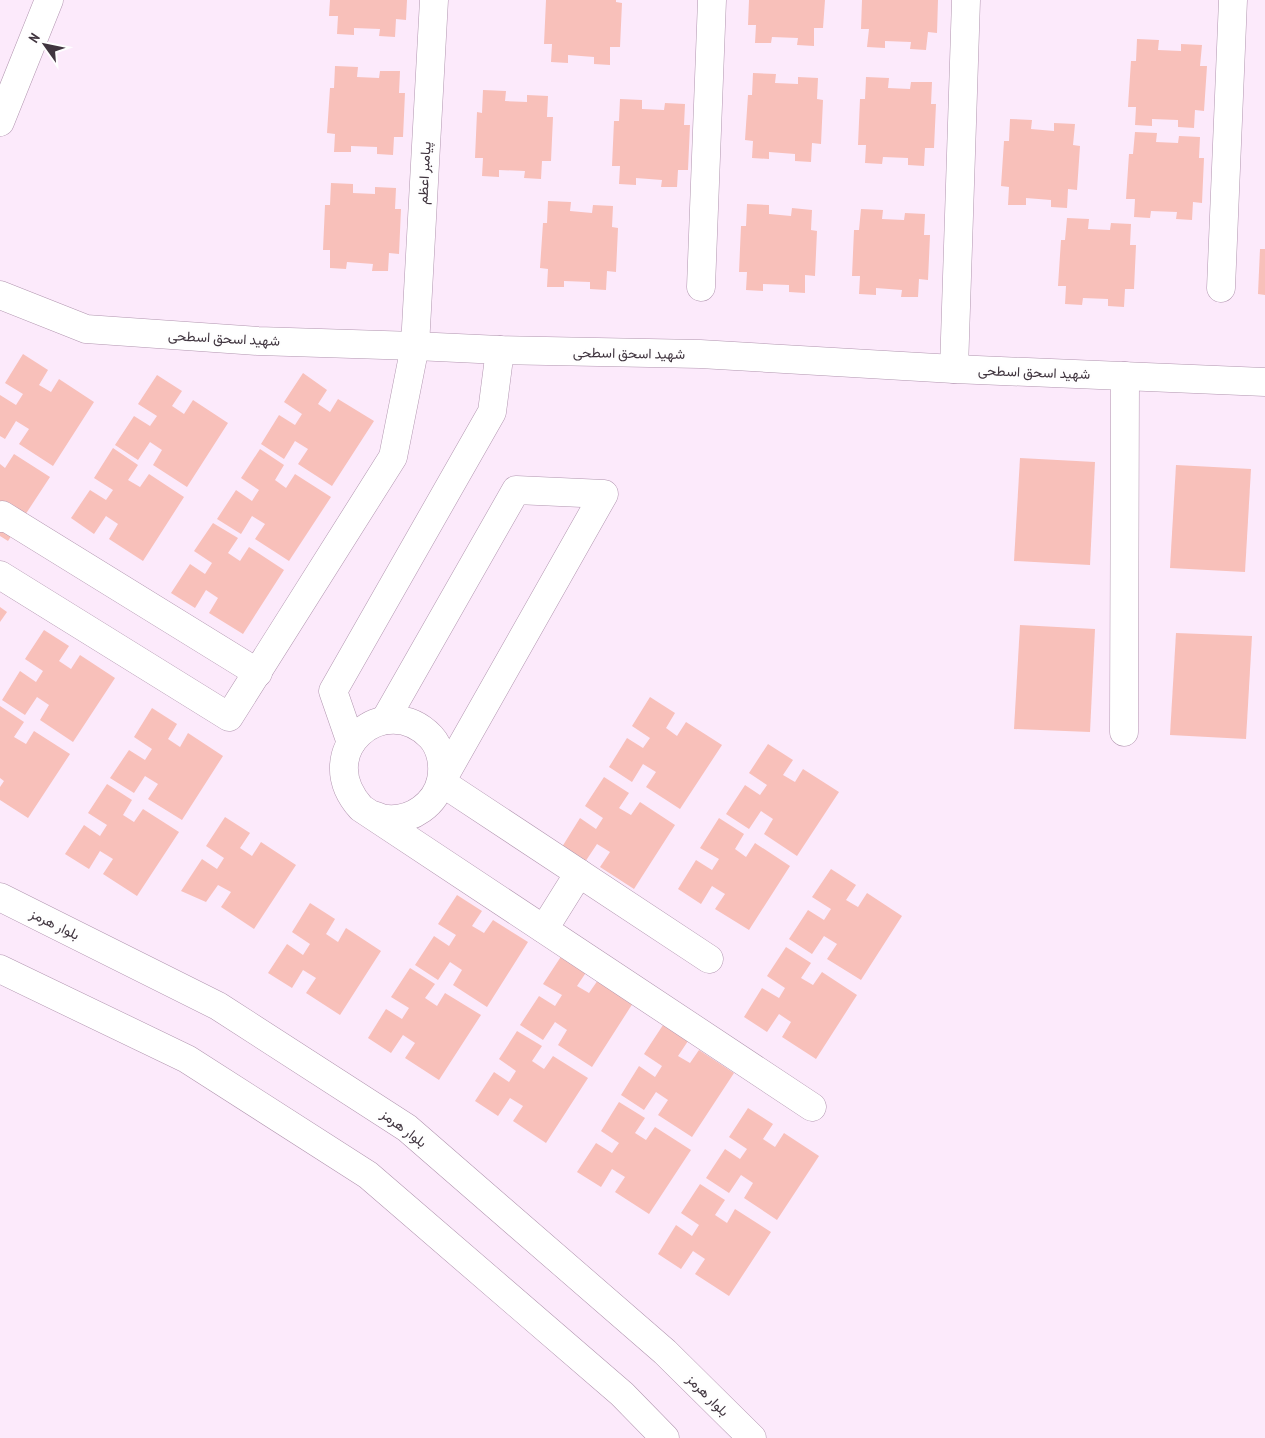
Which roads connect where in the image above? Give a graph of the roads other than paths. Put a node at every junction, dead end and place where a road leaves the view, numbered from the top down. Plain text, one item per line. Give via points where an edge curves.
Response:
1 (49, 0) edge
2 (434, 0) edge
3 (712, 0) edge
4 (966, 0) edge
5 (1233, 0) edge
6 (0, 122) edge
7 (701, 287) dead end
8 (1221, 288) dead end
9 (0, 295) edge
10 (415, 346) junction
11 (500, 350) junction
12 (954, 369) junction
13 (1125, 376) junction
14 (1265, 382) edge
15 (0, 518) edge
16 (0, 575) edge
17 (258, 673) junction
18 (385, 720) junction
19 (1124, 732) dead end
20 (351, 743) junction
21 (441, 782) junction
22 (373, 815) junction
23 (580, 873) junction
24 (0, 897) edge
25 (544, 929) junction
26 (709, 959) dead end
27 (0, 969) edge
28 (812, 1107) dead end
29 (665, 1438) edge
30 (752, 1438) edge

1 - 6 street
2 - 10 street, پیامبر اعظم
3 - 7 street
4 - 12 street
5 - 8 street
9 - 10 street, شهید اسحق اسطحی via 86,330 258,341
10 - 11 street, شهید اسحق اسطحی
10 - 17 street, پیامبر اعظم via 393,457
11 - 12 street, شهید اسحق اسطحی via 700,354
11 - 20 street via 492,412 333,691
12 - 13 street, شهید اسحق اسطحی
13 - 14 street, شهید اسحق اسطحی
13 - 19 street
15 - 17 street via 10,520
16 - 17 street, پیامبر اعظم via 229,717
18 - 20 street via 360,732
18 - 21 street via 399,720 425,731 440,754
18 - 21 street via 516,490 604,494
20 - 22 street via 345,756 345,784 351,797
21 - 22 street via 436,795 415,814 387,819
21 - 23 street
22 - 25 street
23 - 25 street
23 - 26 street
24 - 30 street, بلوار هرمز via 218,1006 407,1128 665,1352
25 - 28 street
27 - 29 street via 187,1060 368,1175 622,1394

